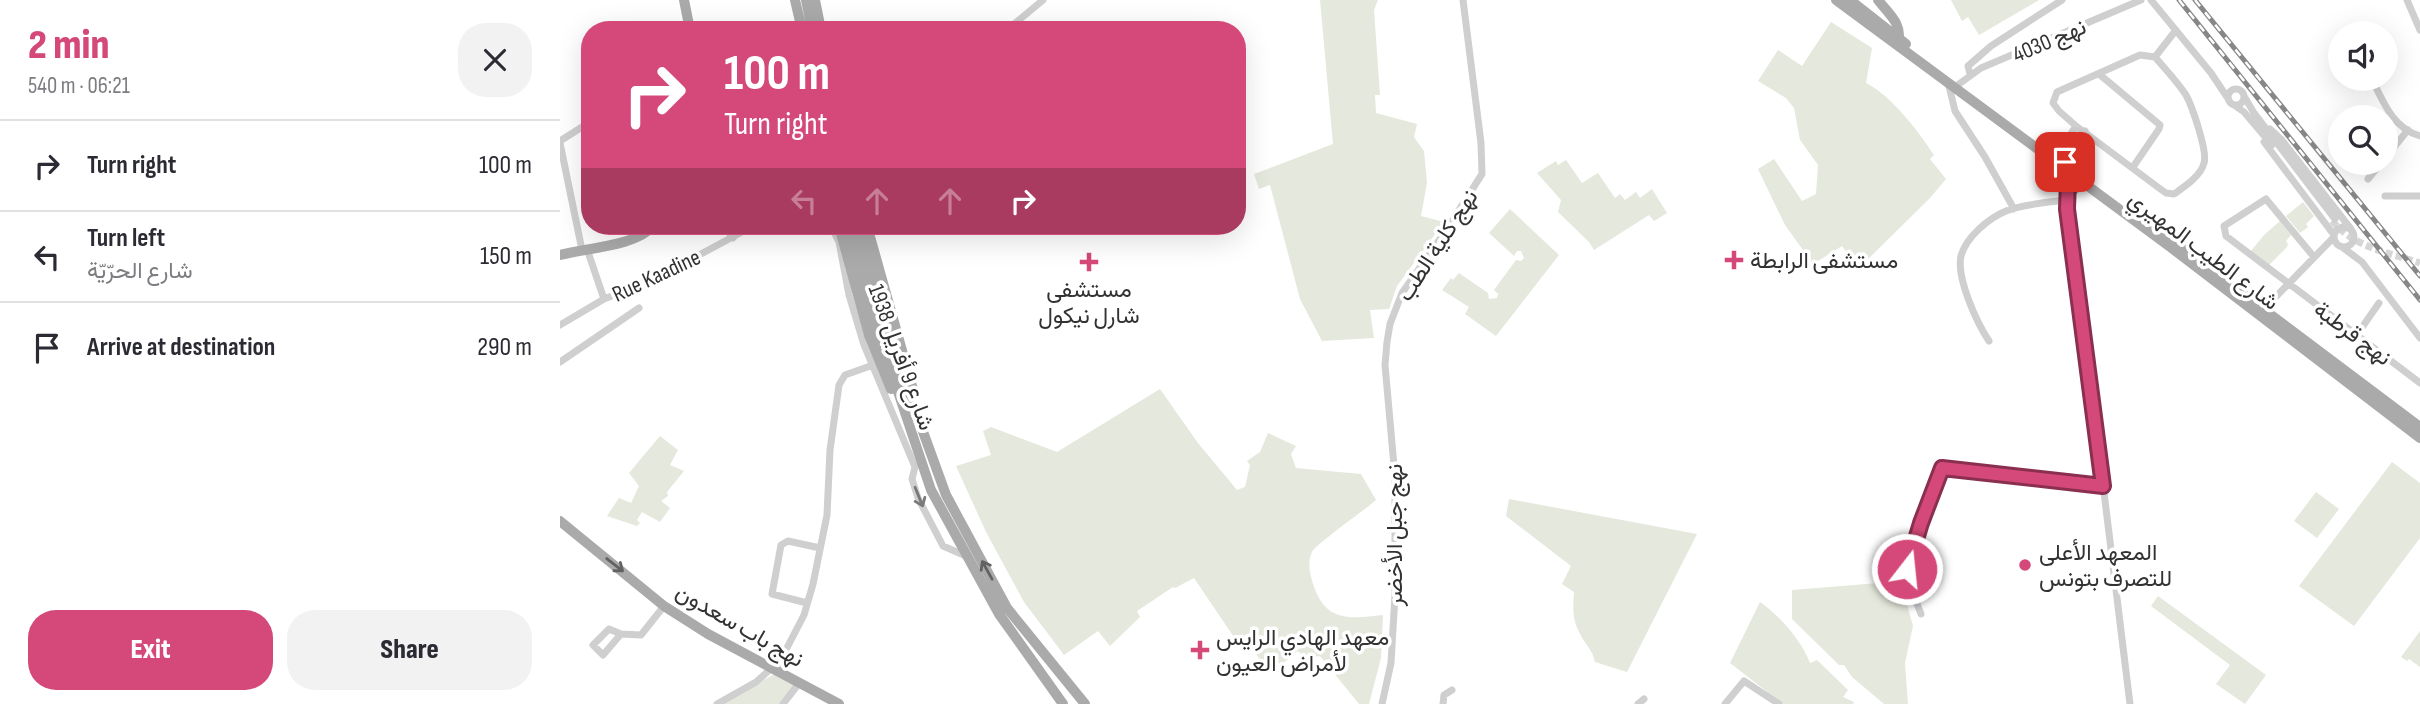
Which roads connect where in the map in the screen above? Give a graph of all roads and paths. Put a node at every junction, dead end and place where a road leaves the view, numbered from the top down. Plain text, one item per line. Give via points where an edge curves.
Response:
1 (684, 0) edge
2 (790, 0) edge
3 (795, 0) edge
4 (806, 0) edge
5 (815, 0) edge
6 (1043, 0) edge
7 (1462, 0) edge
8 (1836, 0) edge
9 (1850, 0) edge
10 (1878, 0) edge
11 (2062, 0) edge
12 (2141, 0) edge
13 (2151, 0) edge
14 (2407, 0) edge
15 (688, 21) edge
16 (794, 21) edge
17 (800, 21) edge
18 (810, 21) edge
19 (819, 21) edge
20 (1018, 21) edge
21 (2419, 27) edge
22 (2176, 30) junction
23 (1898, 42) junction
24 (2155, 57) junction
25 (2211, 73) junction
26 (1970, 74) junction
27 (2099, 74) junction
28 (1948, 82) junction
29 (1959, 83) junction
30 (2378, 91) edge
31 (2241, 93) junction
32 (2232, 102) junction
33 (2244, 112) junction
34 (2254, 114) junction
35 (2076, 126) junction
36 (581, 128) edge
37 (2408, 130) junction
38 (2085, 131) junction
39 (2420, 135) edge
40 (560, 142) edge
41 (2398, 142) edge
42 (2061, 164) junction
43 (2133, 167) junction
44 (2371, 175) edge
45 (2368, 179) dead end
46 (2083, 183) junction
47 (2066, 196) junction
48 (2385, 196) dead end
49 (2420, 196) edge
50 (2014, 209) junction
51 (2351, 229) junction
52 (581, 232) edge
53 (582, 235) edge
54 (642, 235) edge
55 (731, 235) edge
56 (738, 235) edge
57 (836, 235) edge
58 (841, 235) edge
59 (852, 235) edge
60 (859, 235) edge
61 (870, 235) edge
62 (2334, 236) junction
63 (733, 238) junction
64 (2355, 238) junction
65 (2326, 244) junction
66 (2340, 246) junction
67 (585, 249) junction
68 (560, 255) edge
69 (2314, 257) junction
70 (863, 260) junction
71 (2362, 262) junction
72 (2287, 283) junction
73 (604, 299) junction
74 (2379, 303) dead end
75 (639, 308) dead end
76 (2264, 309) junction
77 (560, 325) edge
78 (2356, 335) junction
79 (2420, 338) edge
80 (1989, 341) dead end
81 (560, 362) edge
82 (873, 365) junction
83 (1385, 365) joint
84 (2420, 383) edge
85 (2420, 427) edge
86 (2420, 438) edge
87 (931, 458) junction
88 (920, 461) junction
89 (2103, 486) junction
90 (561, 524) edge
91 (820, 548) junction
92 (966, 556) junction
93 (807, 603) junction
94 (664, 606) junction
95 (1003, 611) junction
96 (1921, 614) dead end
97 (621, 634) junction
98 (775, 668) junction
99 (800, 682) junction
100 (1452, 690) dead end
101 (1727, 703) edge
102 (718, 704) edge
103 (783, 704) edge
104 (839, 704) edge
105 (1063, 704) edge
106 (1070, 704) edge
107 (1077, 704) edge
108 (1085, 704) edge
109 (1382, 704) edge
110 (1443, 704) edge
111 (1779, 704) edge
112 (2130, 704) edge

1 - 15 main road
2 - 16 main road
3 - 17 main road
4 - 18 main road
5 - 19 main road
6 - 20 street
7 - 83 street, نهج كلية الطب via 1482,174 1402,293 1390,324
8 - 23 main road
9 - 23 main road
10 - 23 main road via 1895,20
11 - 26 street via 1980,54 1968,66
12 - 26 street, نهج 4030
13 - 22 street
14 - 21 street
22 - 24 street
22 - 25 street
23 - 28 main road, شارع الطيب المهيري
23 - 29 main road, شارع الطيب المهيري
24 - 27 street via 2140,55
24 - 43 street via 2190,103 2205,162 2174,194 2166,193
25 - 31 street
25 - 32 street
26 - 29 street, نهج 4030
27 - 35 street via 2057,92 2053,100
27 - 43 street via 2160,125
28 - 42 main road, شارع الطيب المهيري
28 - 50 street via 1955,111
29 - 42 main road, شارع الطيب المهيري
30 - 37 street via 2390,115
31 - 32 street via 2242,102
31 - 32 street via 2230,93
31 - 34 street
32 - 33 street
33 - 34 street via 2334,220
33 - 62 street
34 - 51 street via 2281,139
35 - 38 street
35 - 42 street
36 - 40 street
37 - 39 street
37 - 41 street
38 - 42 street
38 - 43 street
40 - 52 street
42 - 46 main road, شارع الطيب المهيري
42 - 47 street
42 - 76 main road, شارع الطيب المهيري
44 - 45 street
46 - 47 main road
46 - 86 main road, شارع الطيب المهيري
47 - 50 street
47 - 89 street
48 - 49 street
50 - 80 street via 1987,223 1961,256 1971,304
51 - 62 street via 2342,227
51 - 64 street
53 - 67 street
54 - 67 main road
55 - 63 street
56 - 63 street, Rue Kaadine
57 - 82 street via 849,295
58 - 88 main road, شارع 9 أفريل 1938 via 869,335
59 - 70 main road, شارع 9 أفريل 1938
60 - 70 main road, شارع 9 أفريل 1938
61 - 87 main road, شارع 9 أفريل 1938
62 - 65 street
62 - 66 street
63 - 73 street, Rue Kaadine via 649,282
64 - 66 street via 2349,246
64 - 71 street
65 - 66 street
65 - 69 street
66 - 71 street
67 - 68 main road
67 - 73 street
69 - 72 street
69 - 72 street, نهج قرطبة via 2268,199 2225,224 2225,236
70 - 87 main road, شارع 9 أفريل 1938
70 - 88 main road, شارع 9 أفريل 1938
71 - 79 street
72 - 76 street
72 - 78 street, نهج قرطبة
73 - 77 street, Rue Kaadine
74 - 78 street
75 - 81 street
76 - 85 main road, شارع الطيب المهيري
78 - 84 street, نهج قرطبة
82 - 91 street via 845,374 839,385
82 -> 92 street via 915,467 912,479 918,498 943,546
83 - 109 street, نهج جبل الأخضر via 1396,509 1394,628
95 -> 87 main road, شارع 9 أفريل 1938
88 - 92 main road, شارع 9 أفريل 1938
89 - 96 street via 1942,468 1908,563 1910,586
89 - 112 street
90 -> 94 main road, نهج باب سعدون
91 - 93 street
91 - 93 street via 788,541 782,545 772,594
92 - 95 main road, شارع 9 أفريل 1938
93 - 98 street
94 - 97 street via 641,635
94 - 98 main road, نهج باب سعدون
95 - 105 main road, شارع 9 أفريل 1938 via 1028,659
95 - 106 main road, شارع 9 أفريل 1938
95 - 107 main road, شارع 9 أفريل 1938
95 - 108 main road, شارع 9 أفريل 1938
97 - 97 street via 610,628 593,645 603,655
98 - 99 main road, نهج باب سعدون
98 - 102 street
99 - 103 street
99 - 104 main road, نهج باب سعدون
100 - 110 street via 1444,695
101 - 111 street via 1746,681

